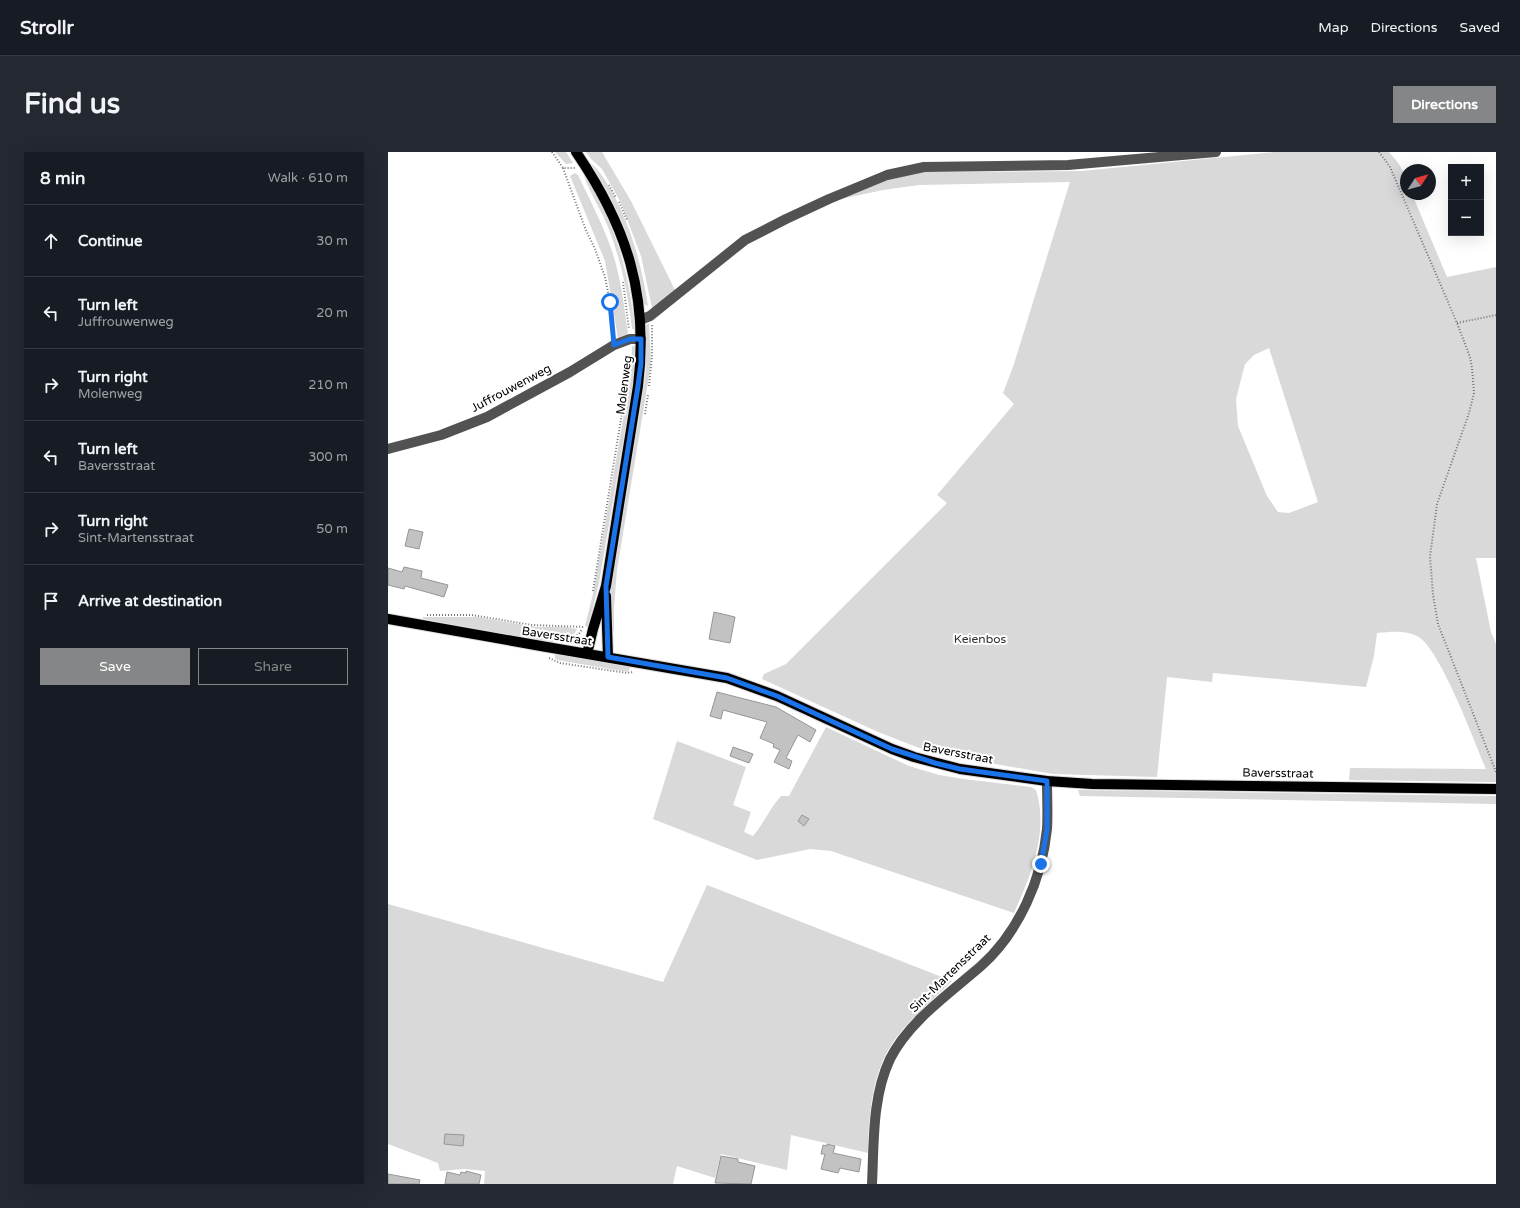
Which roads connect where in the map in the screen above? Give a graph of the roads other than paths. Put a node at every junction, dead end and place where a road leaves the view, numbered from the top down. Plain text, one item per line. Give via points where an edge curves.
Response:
1 (576, 152) edge
2 (1216, 152) edge
3 (640, 320) junction
4 (641, 339) junction
5 (388, 449) edge
6 (606, 586) junction
7 (388, 619) edge
8 (587, 654) junction
9 (608, 657) junction
10 (1047, 781) junction
11 (1496, 789) edge
12 (872, 1184) edge

1 - 3 main road, Molenweg via 610,208 623,240 632,269
2 - 3 street via 1068,165 924,167 887,175 786,218 745,240 650,316
3 - 4 main road, Molenweg
4 - 5 street, Juffrouwenweg via 630,339 614,345 487,417 441,435
4 - 6 main road, Molenweg via 638,386
6 - 8 main road, Molenweg
6 - 9 main road, Molenweg
7 - 8 main road, Baversstraat
8 - 9 main road, Baversstraat
9 - 10 main road, Baversstraat via 734,680 777,696 892,749 935,763
10 - 11 main road, Baversstraat via 1092,784
10 - 12 street, Sint-Martensstraat via 1047,829 1041,864 1019,917 999,947 910,1030 885,1070 875,1119

